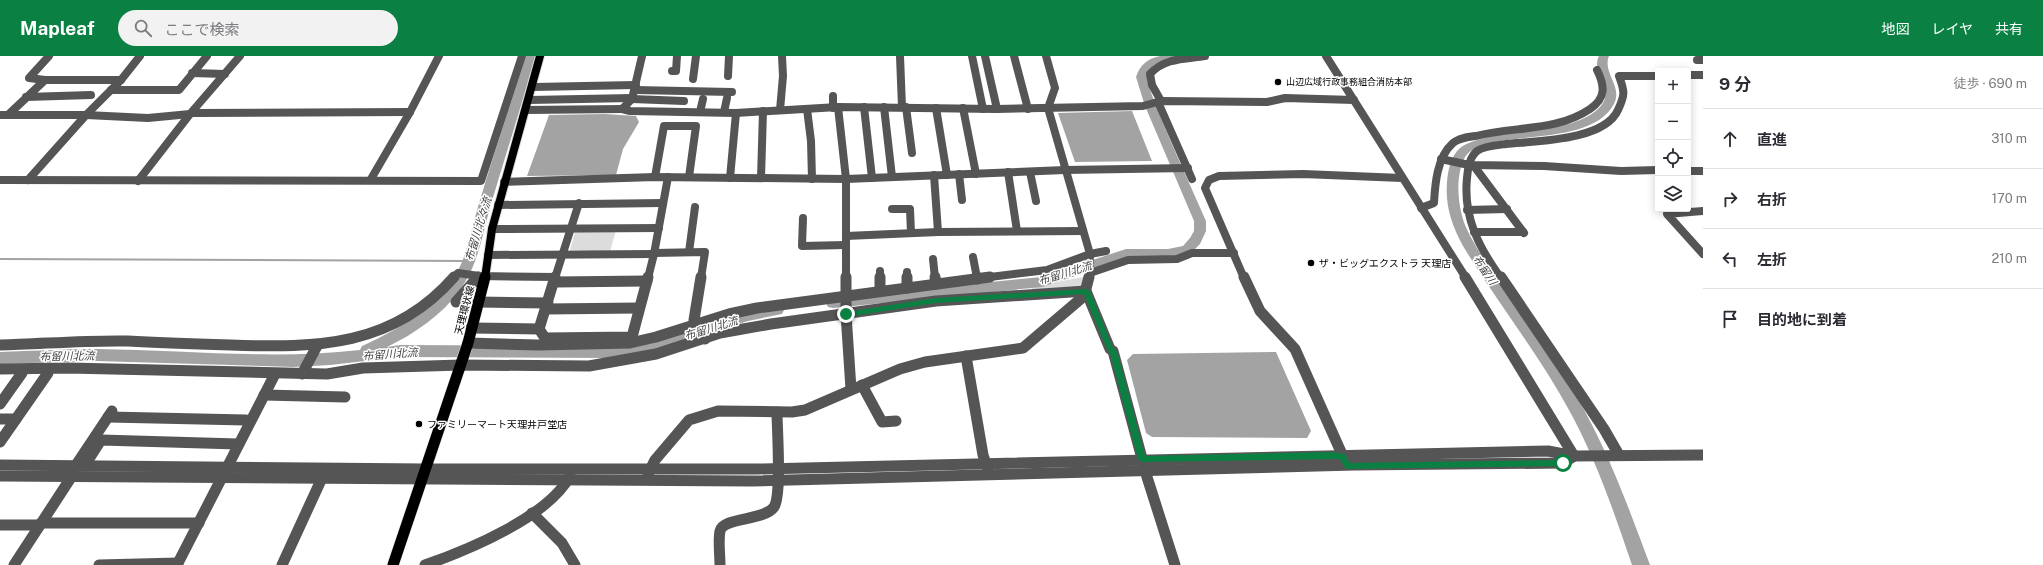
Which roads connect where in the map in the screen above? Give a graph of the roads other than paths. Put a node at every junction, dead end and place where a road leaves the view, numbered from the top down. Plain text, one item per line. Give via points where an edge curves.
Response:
1 (49, 56) edge
2 (140, 56) edge
3 (207, 56) edge
4 (240, 56) edge
5 (439, 56) edge
6 (522, 56) edge
7 (540, 56) edge
8 (642, 56) edge
9 (678, 56) edge
10 (696, 56) edge
11 (729, 56) edge
12 (782, 56) edge
13 (900, 56) edge
14 (972, 56) edge
15 (985, 56) edge
16 (1014, 56) edge
17 (1046, 56) edge
18 (1199, 56) edge
19 (1326, 56) edge
20 (1597, 70) dead end
21 (672, 71) dead end
22 (192, 73) junction
23 (225, 74) junction
24 (1691, 75) edge
25 (1703, 75) edge
26 (728, 76) dead end
27 (1655, 76) edge
28 (693, 78) dead end
29 (45, 80) junction
30 (121, 80) junction
31 (532, 87) junction
32 (635, 87) junction
33 (111, 90) junction
34 (91, 95) dead end
35 (833, 96) dead end
36 (26, 97) junction
37 (632, 99) junction
38 (703, 99) dead end
39 (530, 100) junction
40 (1354, 100) junction
41 (684, 101) dead end
42 (1159, 102) junction
43 (864, 107) junction
44 (884, 107) junction
45 (904, 107) junction
46 (835, 108) junction
47 (936, 108) junction
48 (963, 108) junction
49 (1048, 108) junction
50 (622, 109) junction
51 (807, 109) junction
52 (983, 109) junction
53 (997, 109) junction
54 (1028, 109) junction
55 (526, 110) junction
56 (780, 110) junction
57 (763, 111) junction
58 (410, 112) junction
59 (700, 112) junction
60 (724, 112) junction
61 (736, 112) junction
62 (0, 114) edge
63 (9, 114) junction
64 (191, 114) junction
65 (86, 115) junction
66 (909, 151) dead end
67 (1443, 160) junction
68 (1470, 165) junction
69 (1188, 168) junction
70 (1065, 170) junction
71 (1691, 171) edge
72 (1703, 171) edge
73 (1008, 172) junction
74 (1030, 172) junction
75 (1655, 173) edge
76 (959, 174) junction
77 (976, 174) junction
78 (934, 175) junction
79 (947, 175) junction
80 (654, 177) junction
81 (668, 177) junction
82 (689, 177) junction
83 (892, 177) junction
84 (730, 178) junction
85 (761, 178) junction
86 (872, 178) junction
87 (1192, 178) dead end
88 (1402, 178) junction
89 (812, 179) junction
90 (846, 179) junction
91 (0, 180) edge
92 (28, 180) junction
93 (371, 180) junction
94 (138, 181) junction
95 (504, 182) junction
96 (962, 200) dead end
97 (1036, 201) dead end
98 (579, 203) junction
99 (663, 203) junction
100 (498, 204) junction
101 (695, 207) dead end
102 (1421, 208) junction
103 (892, 209) dead end
104 (1467, 210) junction
105 (1507, 210) junction
106 (1691, 211) edge
107 (1703, 211) edge
108 (1682, 212) edge
109 (803, 218) dead end
110 (571, 228) junction
111 (659, 228) junction
112 (492, 229) junction
113 (1018, 231) junction
114 (1083, 231) junction
115 (938, 232) junction
116 (1474, 232) junction
117 (911, 233) junction
118 (846, 240) junction
119 (1106, 251) dead end
120 (689, 252) junction
121 (1234, 253) junction
122 (654, 254) junction
123 (1703, 254) edge
124 (488, 255) junction
125 (563, 255) junction
126 (1089, 256) junction
127 (973, 257) dead end
128 (933, 259) dead end
129 (880, 271) dead end
130 (906, 272) dead end
131 (1090, 272) junction
132 (480, 276) junction
133 (977, 279) junction
134 (556, 280) junction
135 (647, 281) junction
136 (936, 284) junction
137 (907, 288) junction
138 (880, 291) junction
139 (1086, 291) junction
140 (846, 297) junction
141 (456, 302) dead end
142 (478, 302) junction
143 (547, 306) junction
144 (639, 308) junction
145 (846, 314) junction
146 (697, 325) junction
147 (471, 328) junction
148 (539, 329) junction
149 (704, 338) junction
150 (467, 345) junction
151 (0, 346) edge
152 (316, 347) junction
153 (966, 356) junction
154 (462, 364) junction
155 (0, 369) edge
156 (22, 373) dead end
157 (48, 373) dead end
158 (275, 374) junction
159 (302, 374) junction
160 (856, 387) junction
161 (264, 395) junction
162 (345, 396) dead end
163 (0, 404) edge
164 (777, 412) junction
165 (0, 419) edge
166 (16, 419) junction
167 (246, 420) dead end
168 (896, 421) dead end
169 (0, 442) edge
170 (238, 444) junction
171 (1616, 455) junction
172 (1703, 455) edge
173 (1578, 456) junction
174 (1345, 461) junction
175 (0, 465) edge
176 (1144, 465) junction
177 (77, 468) junction
178 (988, 469) junction
179 (225, 472) junction
180 (423, 474) junction
181 (571, 475) junction
182 (648, 475) junction
183 (777, 475) junction
184 (0, 476) edge
185 (322, 478) junction
186 (532, 513) junction
187 (199, 523) junction
188 (40, 524) junction
189 (0, 525) edge
190 (177, 564) edge
191 (14, 565) edge
192 (99, 565) edge
193 (282, 565) edge
194 (393, 565) edge
195 (425, 565) edge
196 (574, 565) edge
197 (720, 565) edge
198 (1175, 565) edge

1 - 29 street via 29,78
2 - 30 street
3 - 22 street
4 - 23 street
5 - 58 street
6 - 93 street via 481,181
7 - 31 main road, 天理環状線
8 - 32 street
9 - 21 street via 676,71
10 - 28 street
11 - 26 street
12 - 56 street
13 - 45 street
14 - 52 street
15 - 53 street
16 - 54 street
17 - 49 street via 1055,88
18 - 42 street via 1161,63 1154,68 1150,74
19 - 40 street
20 - 67 street via 1603,79 1604,92 1599,102 1582,115 1557,124 1496,130 1454,142
22 - 23 street
22 - 33 street via 179,90
23 - 64 street
24 - 25 street
27 - 68 street via 1619,76 1624,95 1622,106 1605,126 1570,137 1488,147 1470,157
29 - 30 street
29 - 36 street
30 - 33 street
31 - 32 street
31 - 39 main road, 天理環状線
32 - 37 street
32 - 60 street via 730,95
33 - 65 street
34 - 36 street
35 - 46 street
36 - 63 street
37 - 39 street
37 - 41 street
37 - 50 street
38 - 59 street
39 - 55 main road, 天理環状線
40 - 42 street via 1285,98 1267,102
40 - 88 street
42 - 49 street via 1144,105
42 - 69 street
43 - 44 street
43 - 46 street
43 - 86 street
44 - 45 street
44 - 83 street
45 - 47 street
45 - 66 street
46 - 51 street
46 - 90 street
47 - 48 street
47 - 79 street
48 - 52 street
48 - 77 street
49 - 54 street
49 - 70 street
50 - 55 street
50 - 59 street
51 - 56 street
51 - 89 street
52 - 53 street
53 - 54 street
55 - 95 main road, 天理環状線
56 - 57 street
57 - 61 street
57 - 85 street
58 - 64 street
58 - 93 street
59 - 60 street
60 - 61 street
61 - 84 street
62 - 63 street
63 - 65 street
64 - 65 street via 148,118
64 - 94 street
65 - 92 street
67 - 68 street
67 - 102 street via 1434,203
68 - 75 street via 1544,166
68 - 104 street via 1465,190
68 - 105 street
69 - 70 street
69 - 87 street
70 - 74 street
70 - 114 street
71 - 72 street
73 - 74 street
73 - 77 street
73 - 113 street
74 - 97 street
76 - 77 street
76 - 79 street
76 - 96 street
78 - 79 street
78 - 83 street
78 - 115 street
80 - 81 street
80 - 82 street via 664,126 696,126
80 - 95 street
81 - 82 street
81 - 99 street
82 - 84 street
83 - 86 street
84 - 85 street
85 - 89 street
86 - 90 street
88 - 102 street
88 - 121 street via 1303,174 1218,176 1209,179 1205,188
89 - 90 street
90 - 118 street
91 - 92 street
92 - 94 street
93 - 94 street
95 - 100 main road, 天理環状線
98 - 99 street
98 - 100 street
98 - 110 street
99 - 111 street
100 - 112 main road, 天理環状線
101 - 120 street
102 - 173 street
103 - 117 street via 910,209
104 - 105 street
104 - 116 street
105 - 116 street via 1524,232
106 - 107 street
108 - 123 street via 1667,214
109 - 118 street via 802,246
110 - 111 street
110 - 112 street
110 - 125 street
111 - 122 street
112 - 124 main road, 天理環状線
113 - 114 street
113 - 115 street
114 - 126 street
115 - 117 street
116 - 171 street via 1483,252 1557,358
117 - 118 street
118 - 140 street
119 - 126 street
120 - 122 street
120 - 146 street via 705,252 694,320
121 - 131 street via 1192,253 1177,259 1128,260
121 - 174 street via 1256,305 1263,316 1284,334 1295,349
122 - 125 street
122 - 135 street
124 - 125 street
124 - 132 main road, 天理環状線
125 - 134 street
126 - 131 street
126 - 133 street via 1047,270
127 - 133 street
128 - 136 street
129 - 138 street
130 - 137 street
131 - 139 street
132 - 134 street
132 - 141 street
132 - 142 main road, 天理環状線
132 - 152 street via 458,273 447,287 406,318 376,333
133 - 136 street
134 - 135 street
134 - 143 street
135 - 144 street
136 - 137 street
137 - 138 street
138 - 140 street
139 - 145 street via 936,301
139 - 153 street via 1084,296 1023,348
139 - 176 street via 1113,351
140 - 145 street
140 - 146 street via 757,308
142 - 143 street
142 - 147 main road, 天理環状線
143 - 144 street
143 - 148 street
144 - 148 street via 632,337 546,338
145 - 149 street via 738,329
145 - 160 street
146 - 149 street
146 - 150 street via 656,337 613,345
147 - 148 street
147 - 150 main road, 天理環状線
149 - 154 street via 656,354 589,366
150 - 154 main road, 天理環状線
151 - 152 street via 115,341
152 - 159 street
153 - 160 street via 925,362 900,369
153 - 178 street
154 - 159 street via 363,368 327,374
154 - 180 main road, 天理環状線
155 - 158 street via 68,368
156 - 163 street
157 - 166 street
158 - 159 street
158 - 161 street
160 - 164 street via 815,407
160 - 168 street via 882,422
161 - 162 street
161 - 170 street
164 - 182 street via 718,412 689,420 655,460
164 - 183 street
165 - 166 street
166 - 169 street
167 - 177 street via 110,414
170 - 177 street via 101,440
170 - 179 street
171 - 172 street
171 - 173 street
173 - 174 street via 1563,463
174 - 176 street
175 - 177 street
176 - 178 street
176 - 198 street
177 - 179 street
177 - 179 street
177 - 184 street
177 - 188 street
178 - 183 street
179 - 180 street
179 - 185 street
179 - 187 street
180 - 181 street
180 - 185 street
180 - 194 main road, 天理環状線
181 - 182 street
181 - 186 street via 562,489
182 - 183 street
183 - 197 street via 775,505 770,511 725,524 720,530
185 - 193 street
186 - 195 street via 468,550
186 - 196 street via 565,547
187 - 188 street
187 - 190 street
188 - 189 street
188 - 191 street
190 - 192 street

